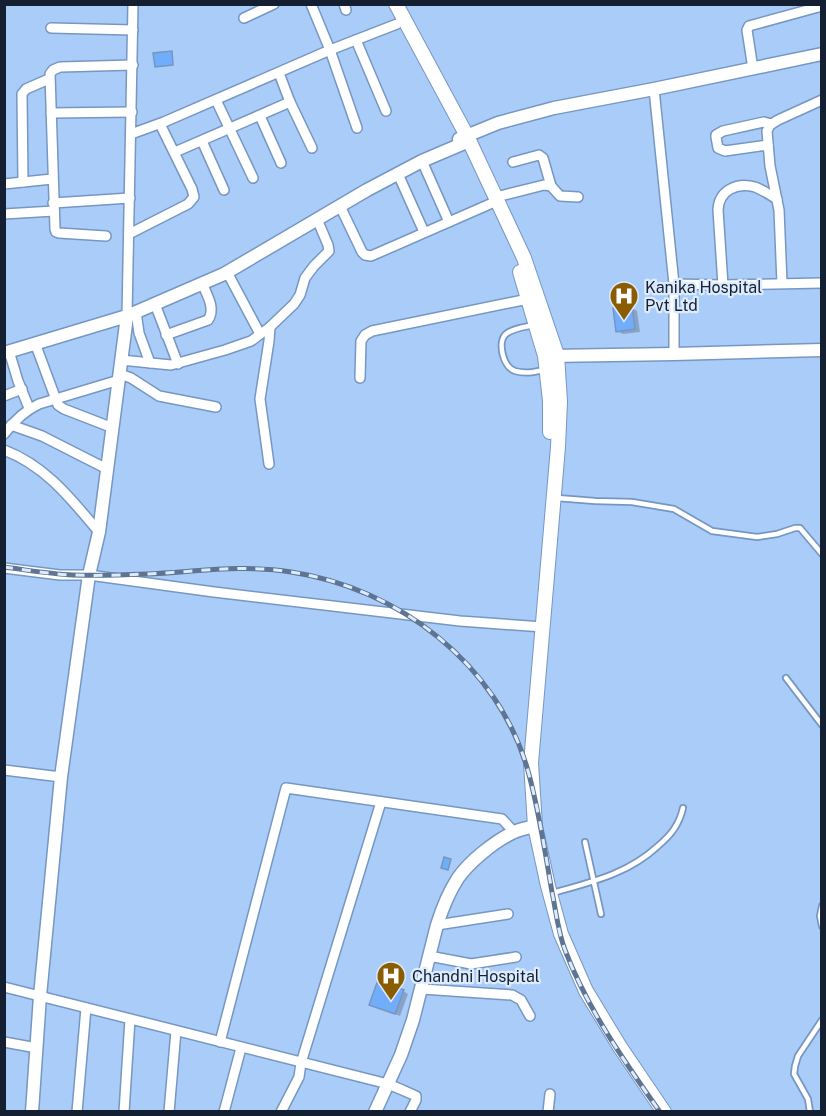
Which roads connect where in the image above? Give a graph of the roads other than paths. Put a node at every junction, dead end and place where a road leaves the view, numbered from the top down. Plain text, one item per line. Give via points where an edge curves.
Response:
1 (134, 4) edge
2 (274, 4) edge
3 (310, 4) edge
4 (387, 4) edge
5 (396, 4) edge
6 (822, 6) edge
7 (244, 18) dead end
8 (397, 24) junction
9 (51, 28) dead end
10 (133, 30) junction
11 (356, 40) junction
12 (330, 50) junction
13 (822, 54) edge
14 (132, 65) junction
15 (753, 69) junction
16 (279, 73) junction
17 (50, 79) junction
18 (654, 89) junction
19 (216, 100) junction
20 (822, 100) edge
21 (290, 102) junction
22 (386, 111) dead end
23 (132, 112) junction
24 (51, 113) junction
25 (260, 116) junction
26 (160, 124) junction
27 (771, 124) junction
28 (357, 128) dead end
29 (231, 129) junction
30 (131, 134) junction
31 (464, 140) junction
32 (202, 141) junction
33 (768, 145) junction
34 (312, 148) dead end
35 (175, 152) junction
36 (422, 161) junction
37 (513, 162) dead end
38 (281, 163) dead end
39 (398, 174) junction
40 (253, 178) dead end
41 (52, 179) junction
42 (23, 182) junction
43 (4, 184) edge
44 (551, 186) junction
45 (224, 190) dead end
46 (578, 197) dead end
47 (130, 198) junction
48 (777, 199) junction
49 (493, 201) junction
50 (340, 206) junction
51 (53, 207) junction
52 (4, 214) edge
53 (317, 219) junction
54 (449, 222) junction
55 (424, 232) junction
56 (129, 234) junction
57 (106, 236) dead end
58 (227, 272) junction
59 (202, 283) junction
60 (782, 283) junction
61 (822, 283) edge
62 (674, 284) junction
63 (723, 285) junction
64 (533, 298) junction
65 (155, 304) junction
66 (132, 314) junction
67 (535, 325) junction
68 (270, 327) junction
69 (260, 334) junction
70 (166, 335) junction
71 (35, 343) junction
72 (822, 350) edge
73 (7, 352) edge
74 (674, 354) junction
75 (122, 360) junction
76 (549, 360) junction
77 (150, 363) junction
78 (178, 364) junction
79 (119, 377) junction
80 (360, 378) dead end
81 (22, 389) junction
82 (4, 396) edge
83 (55, 398) junction
84 (216, 407) dead end
85 (29, 408) junction
86 (11, 425) junction
87 (112, 428) junction
88 (4, 434) edge
89 (4, 450) edge
90 (269, 464) dead end
91 (107, 469) junction
92 (554, 498) junction
93 (548, 515) junction
94 (99, 532) junction
95 (822, 554) edge
96 (4, 568) edge
97 (89, 575) junction
98 (539, 627) junction
99 (786, 678) dead end
100 (822, 725) edge
101 (4, 770) edge
102 (61, 777) junction
103 (381, 802) junction
104 (683, 808) dead end
105 (525, 828) junction
106 (585, 842) dead end
107 (594, 882) junction
108 (550, 894) junction
109 (822, 906) edge
110 (508, 914) dead end
111 (601, 914) dead end
112 (436, 925) junction
113 (822, 926) edge
114 (429, 956) junction
115 (516, 957) dead end
116 (4, 987) edge
117 (422, 989) junction
118 (40, 996) junction
119 (86, 1008) junction
120 (530, 1016) dead end
121 (130, 1019) junction
122 (822, 1020) edge
123 (176, 1031) junction
124 (4, 1042) edge
125 (220, 1042) junction
126 (36, 1048) junction
127 (241, 1048) junction
128 (301, 1063) junction
129 (388, 1084) junction
130 (550, 1094) dead end
131 (32, 1112) edge
132 (77, 1112) edge
133 (123, 1112) edge
134 (169, 1112) edge
135 (224, 1112) edge
136 (281, 1112) edge
137 (375, 1112) edge
138 (410, 1112) edge
139 (548, 1112) edge
140 (655, 1112) edge
141 (664, 1112) edge
142 (810, 1112) edge

1 - 10 street
2 - 7 street
3 - 12 street
4 - 8 main road
5 - 31 main road
6 - 15 street via 749,26
8 - 11 street
8 - 31 main road
9 - 10 street
10 - 14 street
11 - 12 street
11 - 22 street
12 - 16 street
12 - 28 street
13 - 15 street
14 - 17 street via 60,67 53,70
14 - 23 street
15 - 18 street
16 - 19 street
16 - 21 street
17 - 24 street
17 - 42 street via 22,94
18 - 31 street via 498,123
18 - 62 street
19 - 26 street
19 - 29 street
20 - 27 street
21 - 25 street
21 - 34 street
23 - 24 street
23 - 30 street
24 - 41 street
25 - 29 street
25 - 38 street
26 - 30 street
26 - 35 street
27 - 33 street
27 - 33 street via 764,122 716,135 718,148 725,151
29 - 32 street
29 - 40 street
30 - 47 street
31 - 36 street
31 - 49 main road
32 - 35 street
32 - 45 street
33 - 48 street
35 - 56 street via 194,197 188,204
36 - 39 street
36 - 54 street
37 - 44 street via 539,155
39 - 50 street
39 - 55 street
41 - 42 street
41 - 51 street
42 - 43 street
44 - 46 street via 560,196
44 - 49 street
47 - 51 street
47 - 56 street
48 - 60 street
48 - 63 street via 749,186 729,188 723,195 718,210
49 - 54 street
49 - 64 main road via 524,258
50 - 53 street
50 - 55 street via 368,256
51 - 52 street
51 - 57 street via 59,234
53 - 58 street
53 - 68 street via 329,251 305,278 297,300
54 - 55 street
56 - 66 street
58 - 59 street
58 - 69 street
59 - 65 street
59 - 70 street via 212,310 208,320
60 - 61 street
60 - 63 street
62 - 63 street
62 - 74 street
64 - 67 main road
64 - 76 main road
64 - 80 street via 372,331 361,341
65 - 66 street
65 - 70 street
66 - 71 street
66 - 75 street
66 - 77 street
67 - 76 main road
67 - 76 lane via 505,335 501,343 508,368 530,373
68 - 69 street
68 - 90 street via 260,399
69 - 78 street via 251,341
70 - 78 street
71 - 73 street
71 - 83 street
72 - 74 street
73 - 81 street
74 - 76 street
75 - 77 street
75 - 79 street
76 - 92 main road via 560,402
76 - 93 main road
77 - 78 street
79 - 83 street
79 - 84 street via 131,378 159,396
79 - 87 street
81 - 82 street
81 - 85 street
83 - 85 street
83 - 87 street via 63,409
85 - 86 street
86 - 88 street
86 - 91 street
87 - 91 street
89 - 94 street via 57,483
91 - 94 street
92 - 93 main road
92 - 95 lane via 632,502 674,509 712,531 749,536 800,528
93 - 98 main road
94 - 97 street
96 - 97 street
97 - 98 street via 460,621
97 - 102 street
98 - 105 main road
99 - 100 lane
101 - 102 street
102 - 118 street
103 - 105 street via 502,819
103 - 125 street via 286,788
103 - 128 street
104 - 107 lane via 677,826 653,851 621,872
105 - 108 main road
105 - 112 street via 493,845 458,877
105 - 140 main road via 553,934 580,994 613,1053
106 - 107 lane
107 - 108 lane
107 - 111 lane
108 - 141 main road via 561,934 586,991
109 - 113 lane
110 - 112 street
112 - 114 street
114 - 115 street via 471,964
114 - 117 street
116 - 118 street
117 - 120 street via 512,994 521,1000
117 - 129 street
118 - 119 street
118 - 126 street
119 - 121 street
119 - 132 street
121 - 123 street
121 - 133 street
122 - 142 lane via 795,1066 794,1074 808,1099
123 - 125 street
123 - 134 street
124 - 126 street
125 - 127 street
126 - 131 street
127 - 128 street
127 - 135 street
128 - 129 street
128 - 136 street via 299,1077
129 - 137 street
129 - 138 street via 416,1096
130 - 139 street

